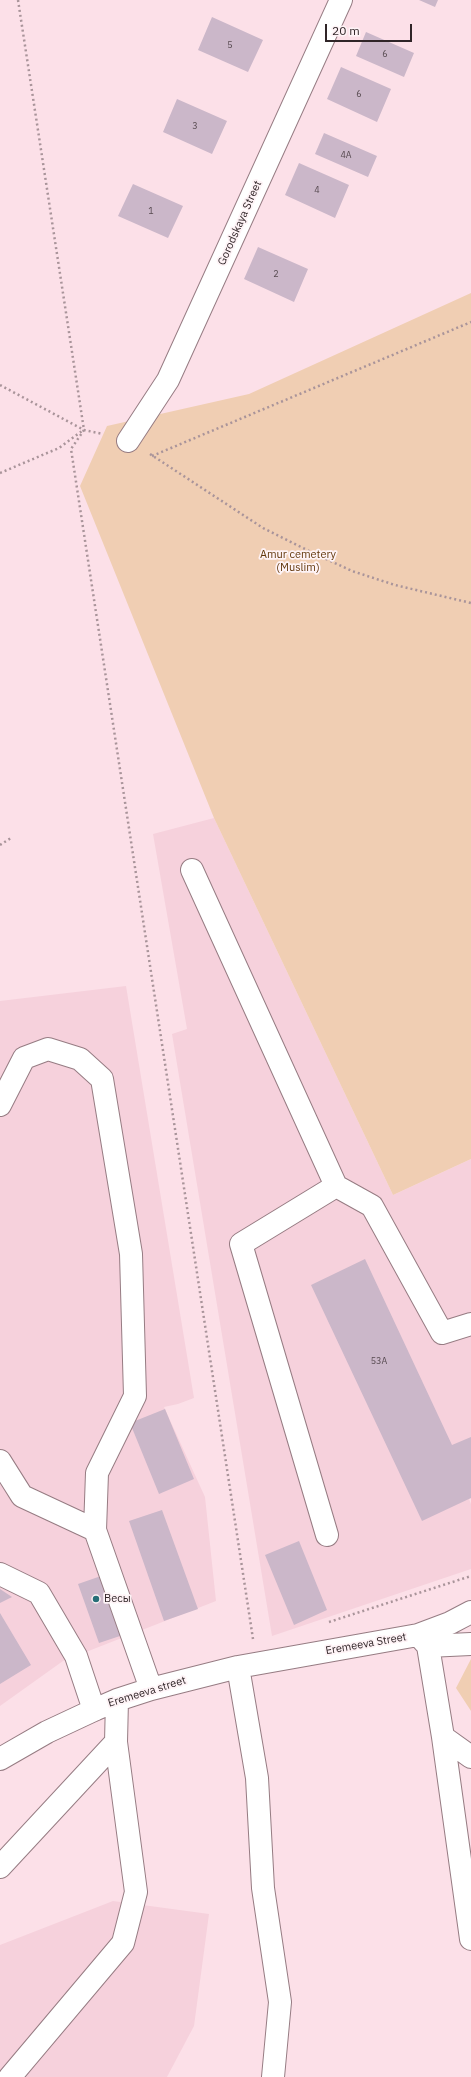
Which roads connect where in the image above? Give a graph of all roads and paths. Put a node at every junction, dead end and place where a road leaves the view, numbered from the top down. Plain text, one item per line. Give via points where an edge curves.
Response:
1 (18, 0) edge
2 (341, 0) edge
3 (471, 322) edge
4 (0, 385) edge
5 (84, 430) junction
6 (128, 441) junction
7 (152, 456) junction
8 (0, 473) edge
9 (471, 604) edge
10 (11, 838) dead end
11 (0, 845) edge
12 (192, 870) dead end
13 (0, 1105) edge
14 (336, 1186) junction
15 (471, 1324) edge
16 (0, 1461) edge
17 (95, 1530) junction
18 (327, 1535) dead end
19 (0, 1574) edge
20 (471, 1576) edge
21 (471, 1612) edge
22 (322, 1625) dead end
23 (423, 1641) junction
24 (471, 1644) edge
25 (254, 1647) dead end
26 (238, 1667) junction
27 (151, 1689) junction
28 (117, 1700) junction
29 (94, 1710) junction
30 (444, 1737) junction
31 (116, 1742) junction
32 (471, 1757) edge
33 (0, 1759) edge
34 (0, 1867) edge
35 (471, 1939) edge
36 (10, 2077) edge
37 (273, 2077) edge

1 - 5 path
2 - 6 street, Gorodskaya Street via 168,380
3 - 7 path
4 - 5 path
5 - 6 path
5 - 8 path via 59,448
5 - 25 path via 71,450
6 - 7 path
7 - 9 path via 263,528 323,558 395,585
10 - 11 path
12 - 14 street
13 - 17 street via 24,1058 48,1049 80,1059 102,1079 131,1254 135,1396 97,1473
14 - 15 street via 372,1206 442,1333
14 - 18 street via 240,1244
16 - 17 street via 22,1496
17 - 27 street
19 - 29 street via 39,1593 76,1656
20 - 22 path
21 - 23 street, Eremeeva Street
23 - 24 street
23 - 26 street, Eremeeva Street
23 - 30 street
26 - 27 street, Eremeeva street
26 - 37 street via 257,1778 263,1888 280,2002
27 - 28 street, Eremeeva street
28 - 29 street, Eremeeva street
28 - 31 street
29 - 33 street, Eremeeva street via 46,1732
30 - 32 street
30 - 35 street
31 - 34 street
31 - 36 street via 136,1892 123,1943

